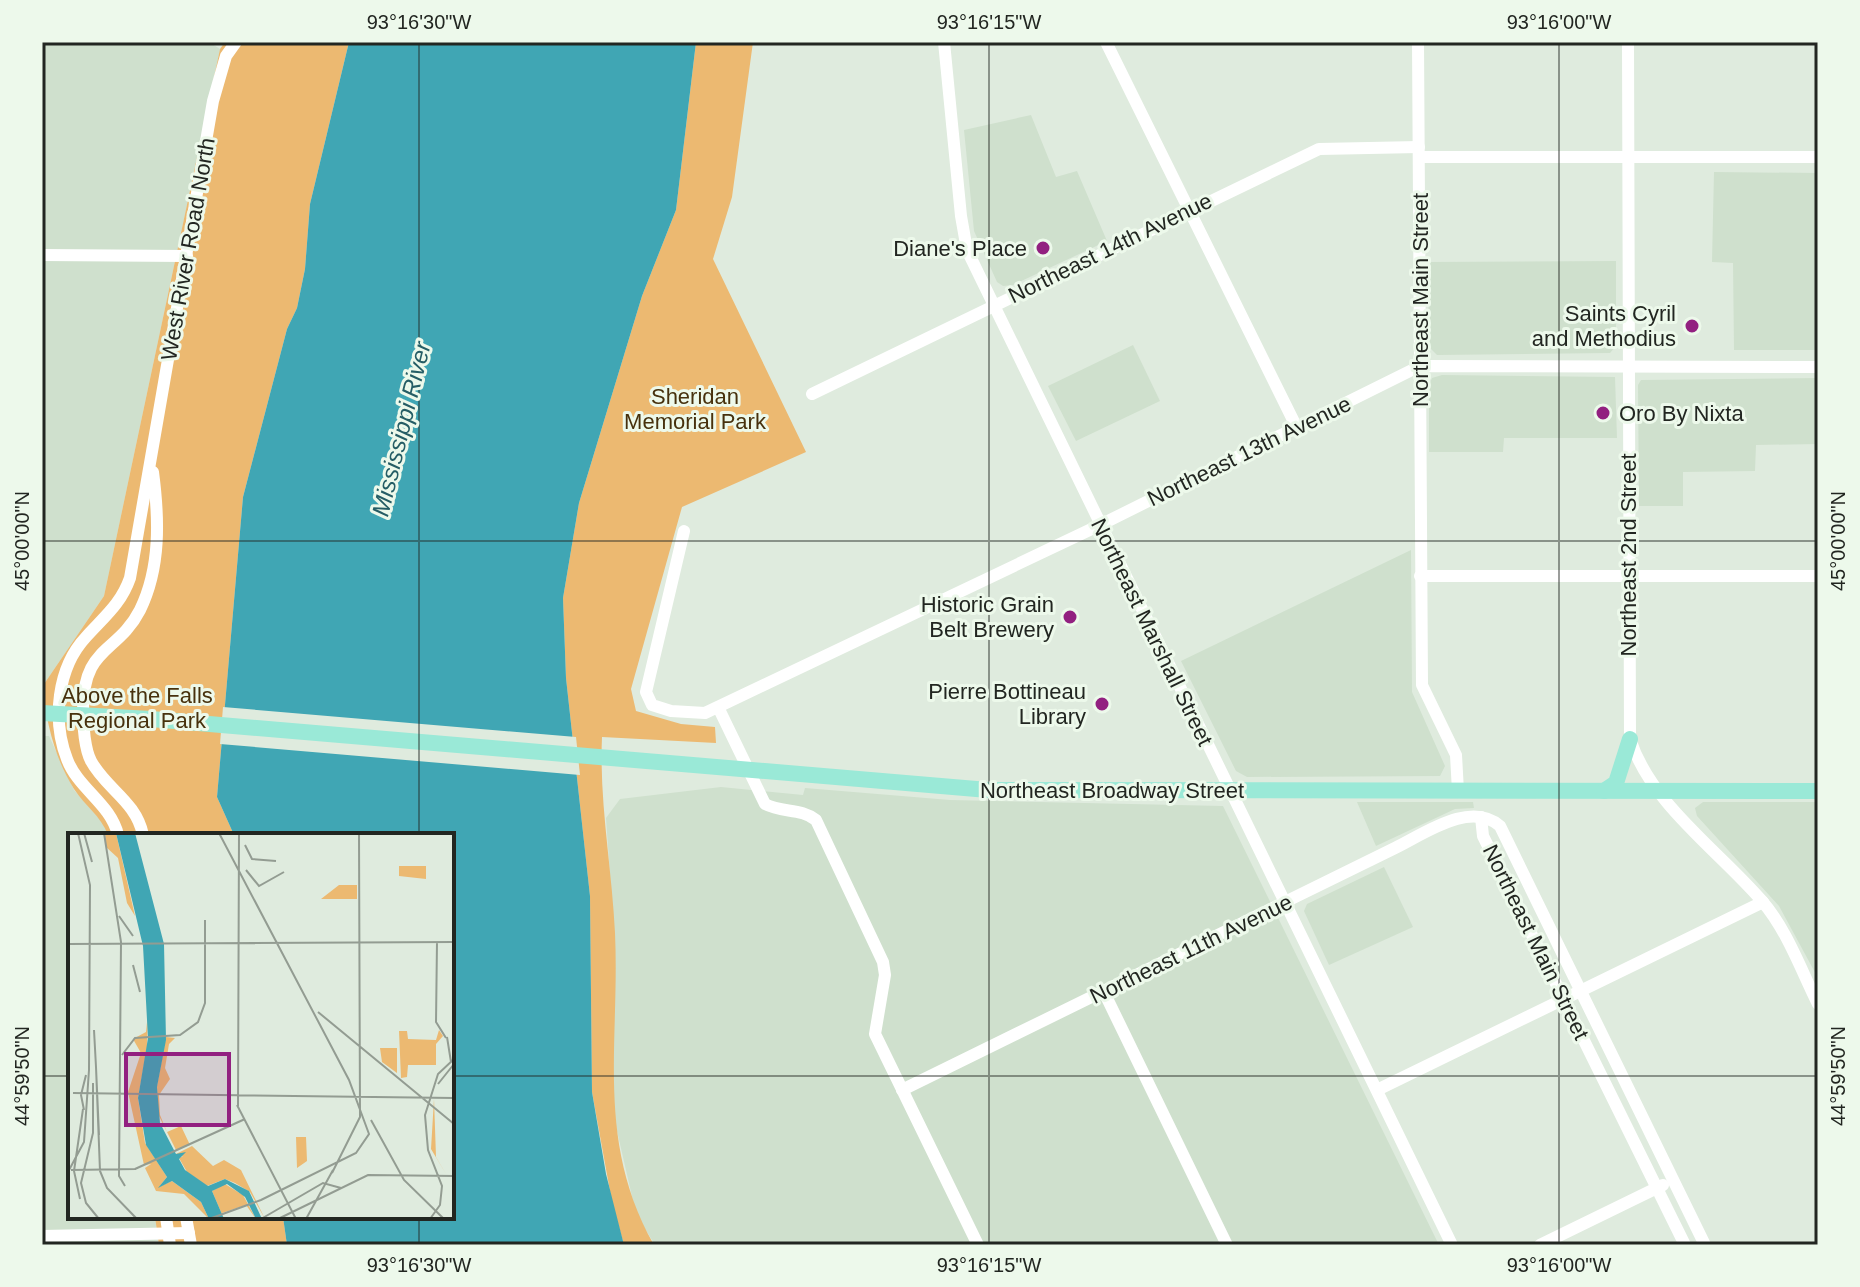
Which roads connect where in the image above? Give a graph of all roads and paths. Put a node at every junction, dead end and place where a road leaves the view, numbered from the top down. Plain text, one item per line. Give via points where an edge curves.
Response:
1 (944, 42) edge
2 (1106, 42) edge
3 (1418, 42) edge
4 (1628, 42) edge
5 (234, 44) edge
6 (1419, 152) junction
7 (1627, 156) junction
8 (1818, 157) edge
9 (1189, 209) junction
10 (42, 255) edge
11 (187, 256) junction
12 (993, 305) junction
13 (1420, 366) junction
14 (1628, 366) junction
15 (1818, 367) edge
16 (812, 394) dead end
17 (1297, 428) junction
18 (151, 455) junction
19 (1100, 525) junction
20 (684, 531) dead end
21 (1420, 576) junction
22 (1628, 576) junction
23 (1818, 576) edge
24 (719, 709) junction
25 (50, 713) edge
26 (83, 714) junction
27 (1630, 739) junction
28 (1229, 791) junction
29 (1458, 791) junction
30 (1604, 791) junction
31 (1658, 791) junction
32 (1818, 791) edge
33 (1481, 817) junction
34 (118, 833) edge
35 (143, 833) edge
36 (1763, 902) junction
37 (1284, 903) junction
38 (1104, 992) junction
39 (1580, 993) junction
40 (1564, 1000) junction
41 (1818, 1004) edge
42 (902, 1090) junction
43 (1377, 1090) junction
44 (1672, 1180) junction
45 (1657, 1188) junction
46 (166, 1219) edge
47 (186, 1219) edge
48 (42, 1236) edge
49 (169, 1239) edge
50 (190, 1239) edge
51 (978, 1245) edge
52 (1227, 1245) edge
53 (1452, 1245) edge
54 (1540, 1245) edge
55 (1685, 1245) edge
56 (1705, 1245) edge

1 - 12 street, Northeast Marshall Street via 963,234
2 - 9 street
3 - 6 street, Northeast Main Street
4 - 7 street, Northeast 2nd Street
5 - 11 street, West River Road North via 218,79
6 - 7 street, Northeast 14th Avenue
6 - 9 street, Northeast 14th Avenue via 1319,149
6 - 13 street, Northeast Main Street
7 - 8 street, Northeast 14th Avenue
7 - 14 street, Northeast 2nd Street
9 - 12 street, Northeast 14th Avenue
9 - 17 street
10 - 11 street
11 - 18 street, West River Road North
12 - 16 street, Northeast 14th Avenue
12 - 19 street, Northeast Marshall Street
13 - 14 street, Northeast 13th Avenue
13 - 17 street, Northeast 13th Avenue
13 - 21 street, Northeast Main Street
14 - 15 street, Northeast 13th Avenue
14 - 22 street, Northeast 2nd Street
17 - 19 street, Northeast 13th Avenue
18 - 25 street, West River Road North via 123,598 71,655
18 - 26 street, West River Road North via 158,523 150,584 139,613 99,653 88,673
19 - 24 street, Northeast 13th Avenue
19 - 28 street, Northeast Marshall Street
20 - 24 street via 646,692 652,705 671,711
21 - 22 street
21 - 29 street, Northeast Main Street via 1422,685 1456,755
22 - 23 street
22 - 27 street, Northeast 2nd Street
24 - 42 street via 765,804 816,820 883,962 875,1034
25 - 26 main road, Northeast Broadway Street
25 - 34 street, West River Road North via 81,785 116,823
26 - 28 main road, Northeast Broadway Street via 988,790
26 - 35 street, West River Road North via 90,759 127,800
27 - 30 main road via 1616,783
27 - 31 street, Northeast 2nd Street
28 - 29 main road, Northeast Broadway Street
28 - 37 street, Northeast Marshall Street
29 - 30 main road, Northeast Broadway Street
30 - 31 main road, Northeast Broadway Street
31 - 32 main road, Northeast Broadway Street
31 - 36 street, Northeast 2nd Street
33 - 37 street, Northeast 11th Avenue via 1451,821
33 - 39 street, Northeast Main Street via 1500,826
33 - 40 street, Northeast Main Street via 1483,836
36 - 39 street
36 - 41 street, Northeast 2nd Street
37 - 38 street, Northeast 11th Avenue
37 - 43 street, Northeast Marshall Street
38 - 42 street, Northeast 11th Avenue
38 - 52 street
39 - 40 street
39 - 44 street, Northeast Main Street
40 - 43 street
40 - 45 street, Northeast Main Street
42 - 51 street
43 - 53 street, Northeast Marshall Street
44 - 45 street
44 - 56 street, Northeast Main Street
45 - 54 street
45 - 55 street, Northeast Main Street
46 - 49 street
47 - 50 street
48 - 49 street
49 - 50 street

